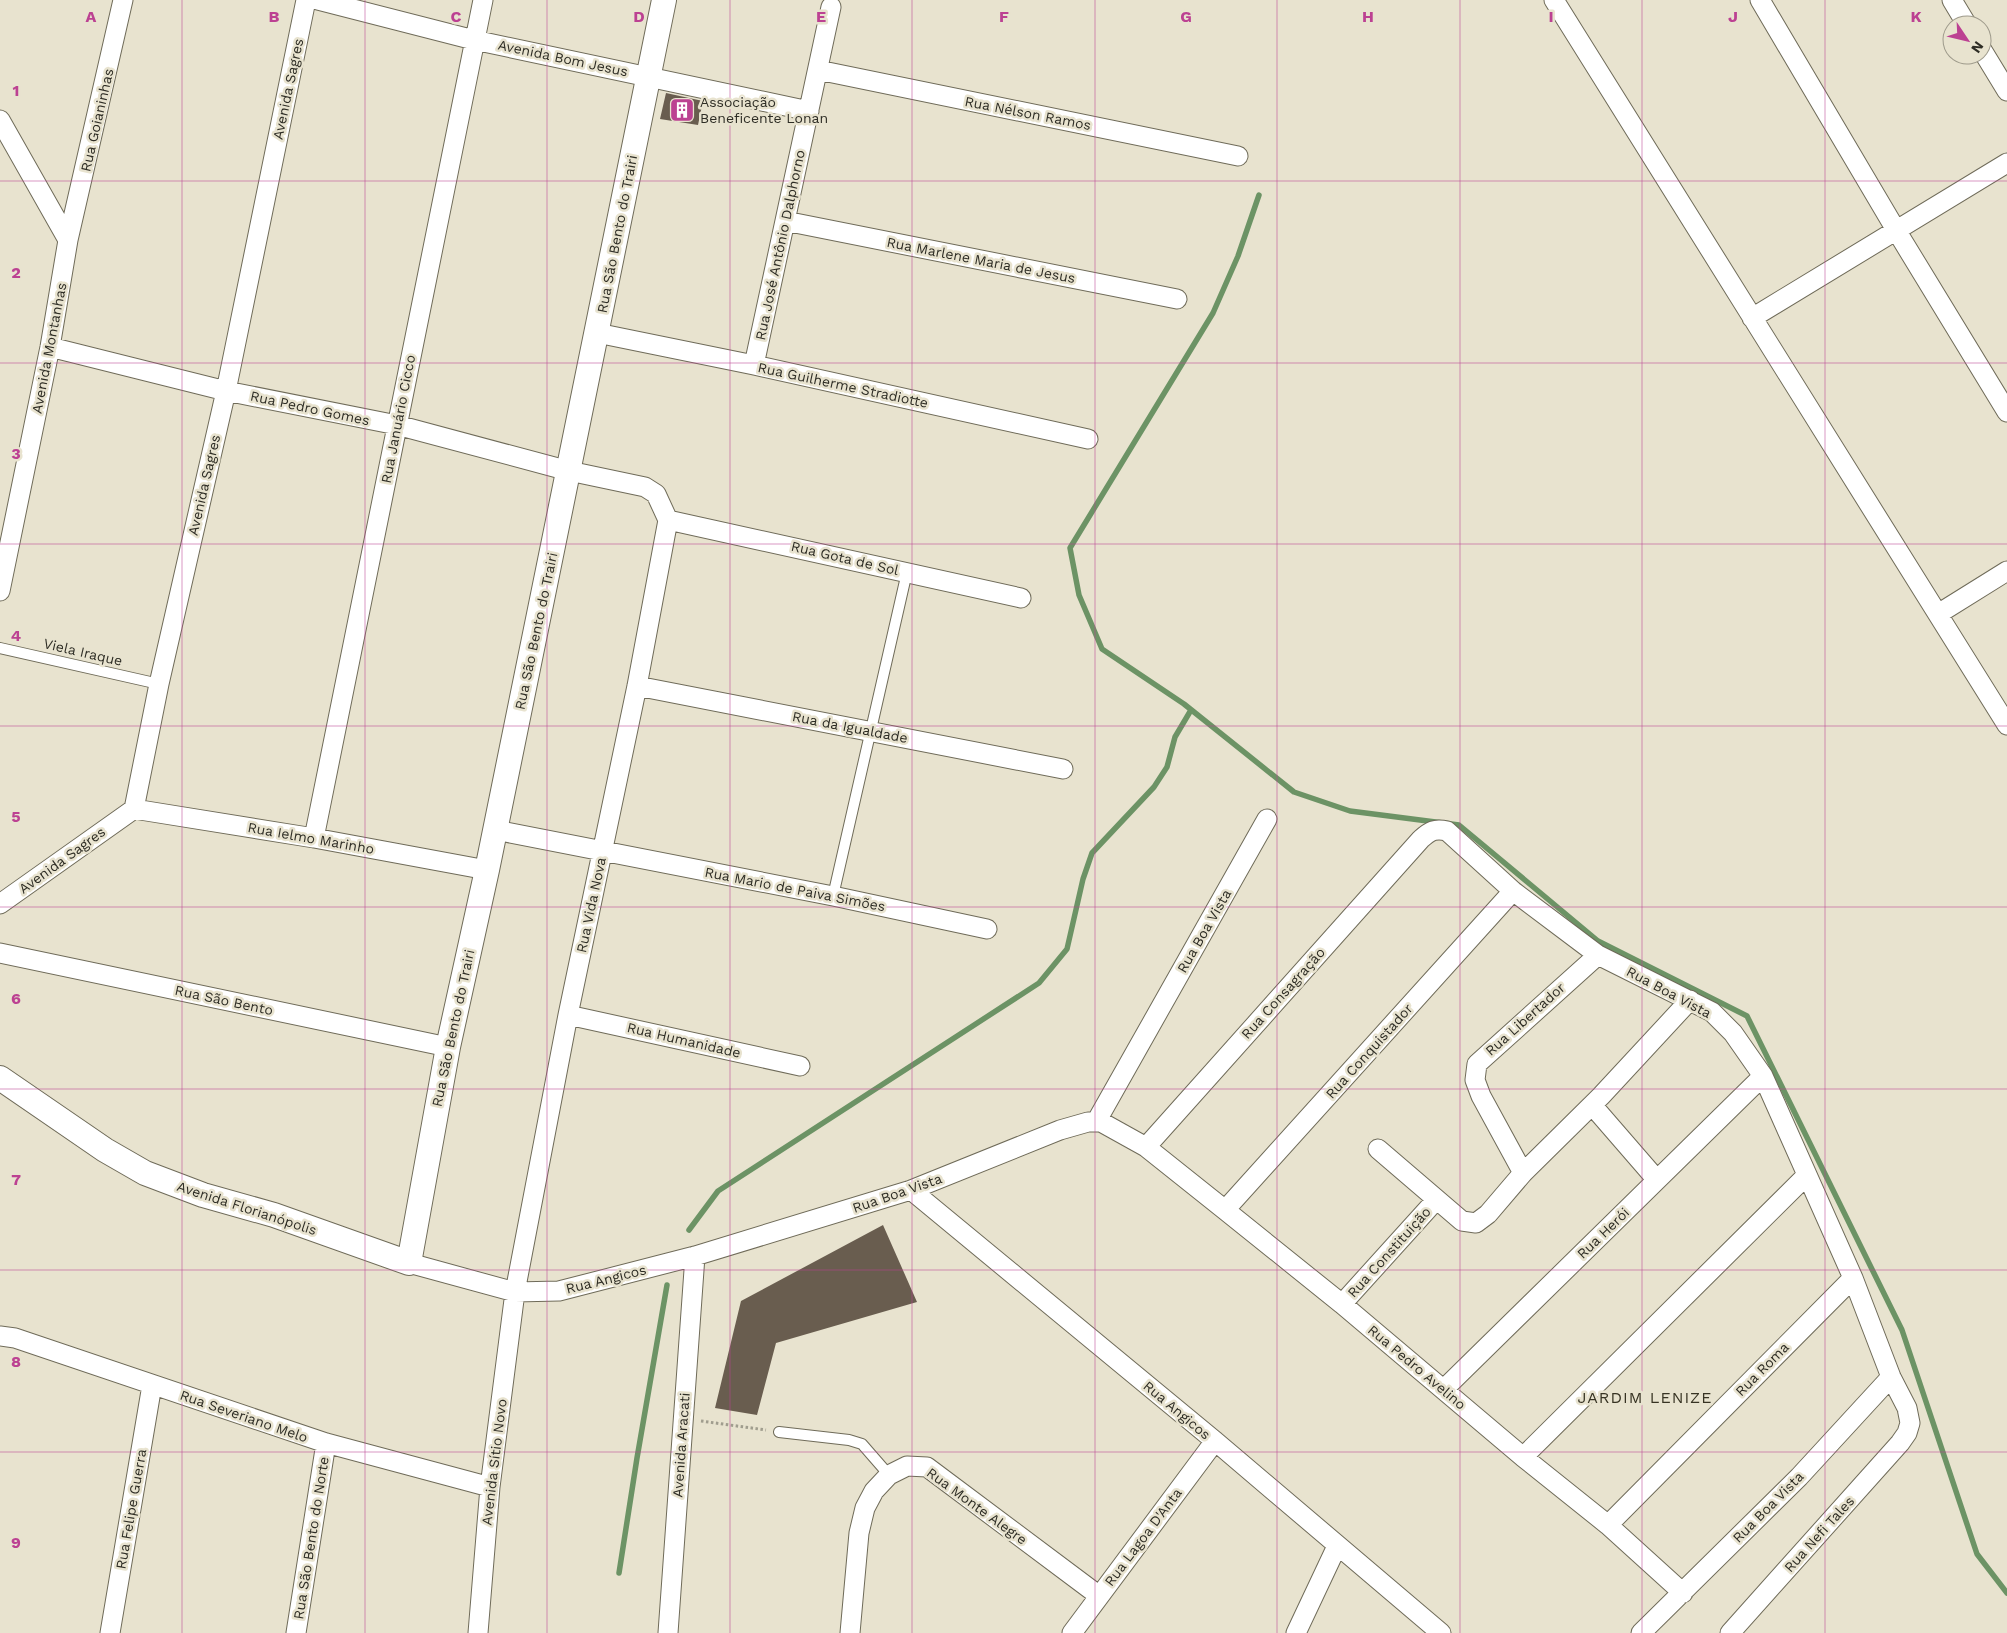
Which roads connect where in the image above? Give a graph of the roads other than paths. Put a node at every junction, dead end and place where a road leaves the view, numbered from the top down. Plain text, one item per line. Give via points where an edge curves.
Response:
1 (123, 0) edge
2 (306, 0) edge
3 (318, 0) edge
4 (483, 0) edge
5 (664, 0) edge
6 (1554, 0) edge
7 (1760, 0) edge
8 (1952, 0) edge
9 (831, 7) dead end
10 (1961, 15) edge
11 (474, 40) junction
12 (1991, 65) edge
13 (818, 70) junction
14 (649, 76) junction
15 (2007, 91) edge
16 (809, 111) junction
17 (0, 120) edge
18 (5, 142) edge
19 (1238, 156) dead end
20 (2007, 163) edge
21 (785, 222) junction
22 (1896, 230) junction
23 (68, 240) junction
24 (1177, 299) dead end
25 (1752, 318) junction
26 (597, 333) junction
27 (50, 348) junction
28 (754, 365) junction
29 (226, 390) junction
30 (2007, 412) edge
31 (397, 426) junction
32 (1088, 439) dead end
33 (569, 471) junction
34 (668, 520) junction
35 (2007, 570) edge
36 (907, 572) junction
37 (0, 591) edge
38 (1021, 598) dead end
39 (1938, 614) junction
40 (0, 648) edge
41 (159, 684) junction
42 (637, 686) junction
43 (2007, 725) edge
44 (871, 732) junction
45 (1064, 769) dead end
46 (134, 809) junction
47 (1267, 819) dead end
48 (495, 830) junction
49 (314, 838) junction
50 (1421, 839) joint
51 (602, 850) junction
52 (487, 870) junction
53 (1513, 891) junction
54 (833, 896) junction
55 (0, 904) edge
56 (987, 929) dead end
57 (0, 953) edge
58 (1598, 955) junction
59 (1690, 1000) junction
60 (568, 1015) junction
61 (448, 1047) junction
62 (800, 1066) dead end
63 (1763, 1076) junction
64 (0, 1078) edge
65 (1592, 1105) junction
66 (1096, 1122) junction
67 (1146, 1147) junction
68 (1378, 1149) dead end
69 (1523, 1173) junction
70 (1806, 1176) junction
71 (1657, 1180) junction
72 (911, 1190) junction
73 (1436, 1200) junction
74 (1225, 1210) junction
75 (694, 1256) junction
76 (409, 1263) junction
77 (1853, 1278) junction
78 (515, 1292) junction
79 (1342, 1304) junction
80 (0, 1336) edge
81 (1891, 1377) junction
82 (152, 1385) junction
83 (1444, 1389) junction
84 (779, 1432) road end
85 (1907, 1433) joint
86 (1214, 1441) junction
87 (326, 1443) junction
88 (1523, 1457) junction
89 (889, 1474) junction
90 (490, 1488) junction
91 (1608, 1525) junction
92 (1337, 1546) junction
93 (1683, 1593) junction
94 (1098, 1595) junction
95 (1647, 1631) edge
96 (110, 1633) edge
97 (296, 1633) edge
98 (478, 1633) edge
99 (668, 1633) edge
100 (850, 1633) edge
101 (1072, 1633) edge
102 (1296, 1633) edge
103 (1441, 1633) edge
104 (1730, 1633) edge

1 - 23 street, Rua Goianinhas
2 - 29 street, Avenida Sagres
3 - 11 street, Avenida Bom Jesus
4 - 11 street, Rua Januário Cicco
5 - 14 street, Rua São Bento do Trairi
6 - 25 street
7 - 22 street
8 - 10 street
9 - 13 street, Rua José Antônio Dalphorno
11 - 14 street, Avenida Bom Jesus
11 - 31 street, Rua Januário Cicco
12 - 15 street
13 - 16 street, Rua José Antônio Dalphorno
13 - 19 street, Rua Nélson Ramos
14 - 16 street, Avenida Bom Jesus
14 - 26 street, Rua São Bento do Trairi
16 - 21 street, Rua José Antônio Dalphorno
17 - 18 street
18 - 23 street
20 - 22 street
21 - 24 street, Rua Marlene Maria de Jesus
21 - 28 street, Rua José Antônio Dalphorno
22 - 25 street
22 - 30 street
23 - 27 street, Avenida Montanhas
25 - 39 street
26 - 28 street, Rua Guilherme Stradiotte
26 - 33 street, Rua São Bento do Trairi
27 - 29 street, Rua Pedro Gomes
27 - 37 street, Avenida Montanhas
28 - 32 street, Rua Guilherme Stradiotte
29 - 31 street, Rua Pedro Gomes
29 - 41 street, Avenida Sagres
31 - 33 street, Rua Pedro Gomes
31 - 49 street, Rua Januário Cicco
33 - 34 street, Rua Pedro Gomes via 651,490
33 - 48 street, Rua São Bento do Trairi
34 - 36 street, Rua Gota de Sol
34 - 42 street, Rua Vida Nova
35 - 39 street
36 - 38 street, Rua Gota de Sol
36 - 44 lane
39 - 43 street
40 - 41 lane, Viela Iraque
41 - 46 street, Avenida Sagres
42 - 44 street, Rua da Igualdade
42 - 51 street, Rua Vida Nova
44 - 45 street, Rua da Igualdade
44 - 54 lane
46 - 49 street, Rua Ielmo Marinho
46 - 55 street, Avenida Sagres
47 - 66 street, Rua Boa Vista
48 - 51 street, Rua Mario de Paiva Simões
48 - 52 street, Rua São Bento do Trairi
49 - 52 street, Rua Ielmo Marinho
50 - 53 street, Rua Boa Vista via 1438,828 1447,831
50 - 67 street, Rua Consagração
51 - 54 street, Rua Mario de Paiva Simões
51 - 60 street, Rua Vida Nova
52 - 61 street, Rua São Bento do Trairi
53 - 58 street, Rua Boa Vista
53 - 74 street, Rua Conquistador
54 - 56 street, Rua Mario de Paiva Simões
57 - 61 street, Rua São Bento
58 - 59 street, Rua Boa Vista
58 - 69 street, Rua Libertador via 1477,1064 1475,1080 1481,1096
59 - 63 street, Rua Boa Vista via 1712,1012 1733,1033
59 - 65 street
60 - 62 street, Rua Humanidade
60 - 78 street, Rua Vida Nova
61 - 76 street, Rua São Bento do Trairi
63 - 70 street, Rua Boa Vista
63 - 71 street, Rua Herói
64 - 76 street, Avenida Florianópolis via 105,1150 145,1173
65 - 69 street
65 - 71 street
66 - 67 street via 1110,1126
66 - 72 street, Rua Boa Vista via 1060,1130
67 - 74 street, Rua Pedro Avelino
68 - 73 street
69 - 73 street via 1488,1214 1476,1223 1462,1221
70 - 77 street, Rua Boa Vista
70 - 88 street
71 - 83 street, Rua Herói
72 - 75 street, Rua Boa Vista
72 - 86 street, Rua Angicos
73 - 79 street, Rua Constituição
74 - 79 street, Rua Pedro Avelino
75 - 78 street, Rua Angicos via 559,1291
75 - 99 street, Avenida Aracati
76 - 78 street, Avenida Florianópolis
77 - 81 street, Rua Boa Vista
77 - 91 street, Rua Roma
78 - 90 street, Avenida Sítio Novo
79 - 83 street, Rua Pedro Avelino
80 - 82 street, Rua Severiano Melo via 15,1338
81 - 85 street, Rua Boa Vista via 1907,1408 1910,1422
81 - 93 street, Rua Boa Vista via 1799,1477
82 - 87 street, Rua Severiano Melo
82 - 96 street, Rua Felipe Guerra
83 - 88 street, Rua Pedro Avelino
84 - 89 lane via 862,1444
85 - 104 street, Rua Nefi Tales
86 - 92 street, Rua Angicos
86 - 94 street, Rua Lagoa D'Anta
87 - 90 street, Rua Severiano Melo
87 - 97 street, Rua São Bento do Norte
88 - 91 street, Rua Pedro Avelino
89 - 94 street, Rua Monte Alegre via 907,1466 927,1467
89 - 100 street via 865,1508 859,1533
90 - 98 street, Avenida Sítio Novo
91 - 93 street, Rua Pedro Avelino
92 - 102 street
92 - 103 street, Rua Angicos
93 - 95 street, Rua Boa Vista
94 - 101 street, Rua Lagoa D'Anta

